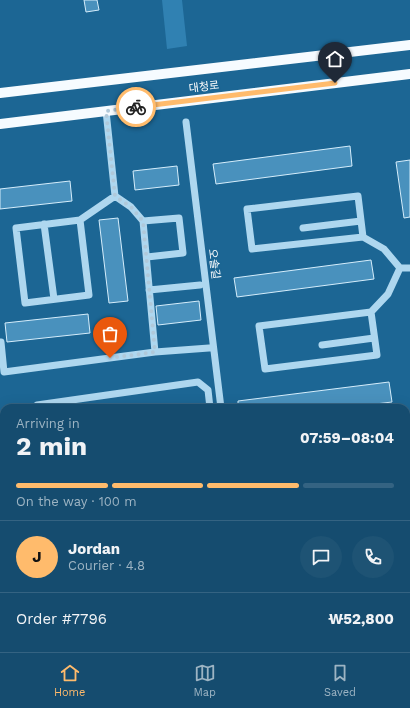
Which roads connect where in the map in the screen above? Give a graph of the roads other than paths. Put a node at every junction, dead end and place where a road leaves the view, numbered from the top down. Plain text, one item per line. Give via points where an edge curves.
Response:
1 (410, 45) edge
2 (410, 74) edge
3 (0, 93) edge
4 (106, 111) junction
5 (186, 122) dead end
6 (0, 124) edge
7 (115, 196) junction
8 (80, 220) junction
9 (143, 221) junction
10 (361, 221) junction
11 (44, 224) junction
12 (302, 228) dead end
13 (363, 236) junction
14 (147, 257) junction
15 (400, 268) junction
16 (410, 268) edge
17 (200, 285) dead end
18 (149, 290) junction
19 (54, 299) junction
20 (371, 312) junction
21 (374, 338) junction
22 (1, 342) edge
23 (322, 345) dead end
24 (209, 348) dead end
25 (155, 352) junction
26 (44, 404) edge
27 (210, 404) edge
28 (221, 404) edge

1 - 3 main road, 대청로
2 - 4 main road, 대청로
4 - 6 main road, 대청로
4 - 7 street
5 - 28 street, 오솔길
7 - 8 street
7 - 9 street via 131,207
8 - 11 street
8 - 19 street via 89,295
9 - 14 street
9 - 14 street via 179,218 180,225 183,253
10 - 12 street
10 - 13 street
10 - 13 street via 358,196 247,209 252,249
11 - 19 street
11 - 19 street via 16,228 25,302
13 - 15 street via 384,249
14 - 18 street
15 - 16 street
15 - 20 street via 388,294
17 - 18 street
18 - 25 street
20 - 21 street
20 - 21 street via 259,326 265,369 376,355
21 - 23 street
22 - 25 street via 4,372
24 - 25 street
26 - 27 street via 198,382 208,390

